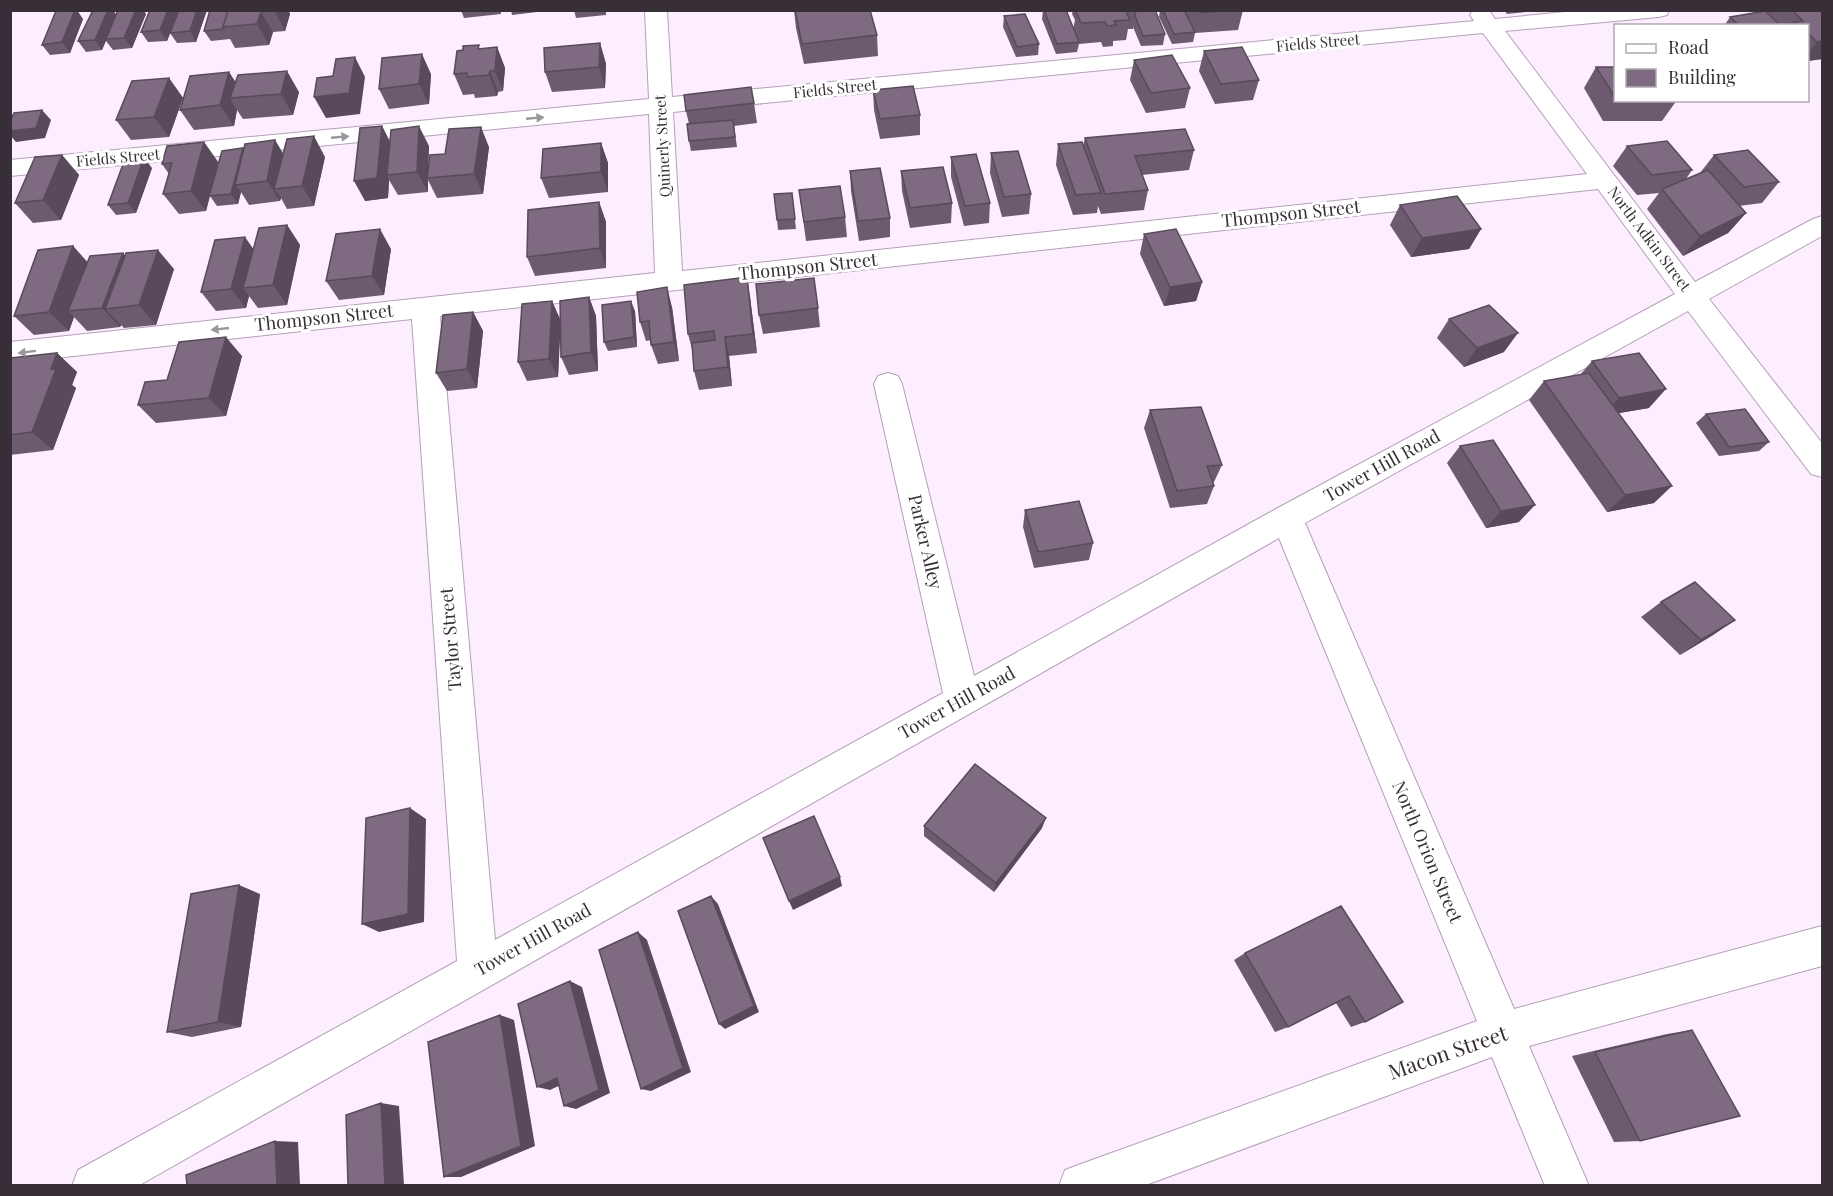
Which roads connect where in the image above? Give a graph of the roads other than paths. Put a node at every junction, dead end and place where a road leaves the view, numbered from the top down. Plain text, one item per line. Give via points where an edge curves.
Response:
1 (656, 10) edge
2 (1659, 10) edge
3 (1484, 19) edge
4 (661, 105) junction
5 (10, 168) edge
6 (1605, 180) junction
7 (1822, 225) edge
8 (669, 282) junction
9 (1691, 296) junction
10 (425, 308) junction
11 (10, 353) edge
12 (888, 384) dead end
13 (1822, 465) edge
14 (1287, 518) junction
15 (962, 700) junction
16 (1822, 946) edge
17 (478, 971) junction
18 (1502, 1033) junction
19 (94, 1185) edge
20 (1081, 1185) edge
21 (1567, 1185) edge

1 - 4 street, Quinerly Street
2 - 3 street, Fields Street
3 - 4 street, Fields Street via 1114,61
3 - 6 street, North Adkin Street
5 -> 4 street, Fields Street
4 - 8 street, Quinerly Street
6 - 8 street, Thompson Street
6 - 9 street, North Adkin Street
7 - 9 street, Tower Hill Road
8 - 10 street, Thompson Street
9 - 13 street, North Adkin Street
9 - 14 street, Tower Hill Road
10 -> 11 street, Thompson Street
10 - 17 street, Taylor Street
12 - 15 street, Parker Alley
14 - 15 street, Tower Hill Road
14 - 18 street, North Orion Street
15 - 17 street, Tower Hill Road
16 - 18 street, Macon Street
17 - 19 street, Tower Hill Road
18 - 20 street, Macon Street
18 - 21 street, North Orion Street

